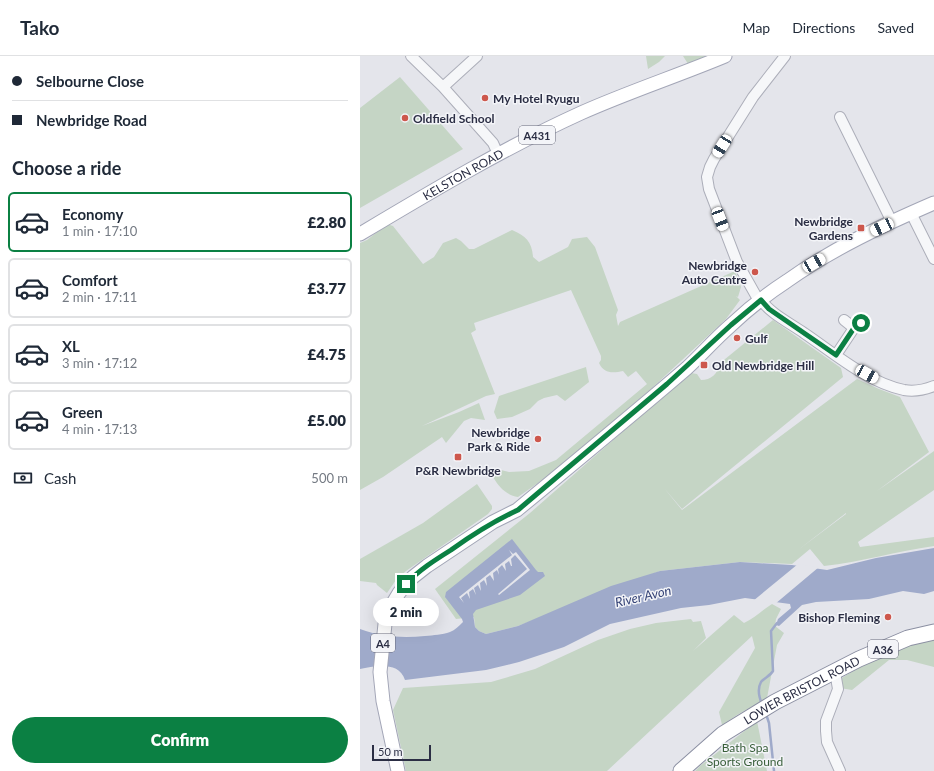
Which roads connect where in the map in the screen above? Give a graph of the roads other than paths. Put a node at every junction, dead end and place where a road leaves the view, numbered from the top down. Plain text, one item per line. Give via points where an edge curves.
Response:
1 (412, 56) edge
2 (477, 56) edge
3 (725, 56) edge
4 (785, 56) edge
5 (443, 87) junction
6 (840, 117) dead end
7 (498, 154) junction
8 (934, 203) edge
9 (911, 213) junction
10 (892, 222) junction
11 (360, 234) edge
12 (934, 259) edge
13 (760, 300) junction
14 (844, 320) dead end
15 (836, 355) junction
16 (934, 386) edge
17 (934, 632) edge
18 (835, 672) junction
19 (398, 771) edge
20 (681, 771) edge
21 (840, 771) edge

1 - 5 street
2 - 5 street
3 - 7 main road, KELSTON ROAD / A431 via 587,110
4 - 13 street via 753,97 714,159 707,177 731,248
5 - 7 street via 493,143
6 - 10 street
7 - 11 main road, KELSTON ROAD / A431
8 - 9 main road, A4
9 - 10 main road, A4
9 - 12 street
10 - 13 main road, A4 via 814,263
13 - 15 street via 769,309
13 - 19 main road, A4 via 662,389 518,510 493,522 427,566 413,577 394,600 384,634 380,672
14 - 15 street via 857,325
15 - 16 street via 874,378 897,388 913,391
17 - 18 highway, LOWER BRISTOL ROAD / A36 via 908,638
18 - 20 highway, LOWER BRISTOL ROAD / A36 via 757,712 723,734
18 - 21 street via 838,690 826,721 826,731

